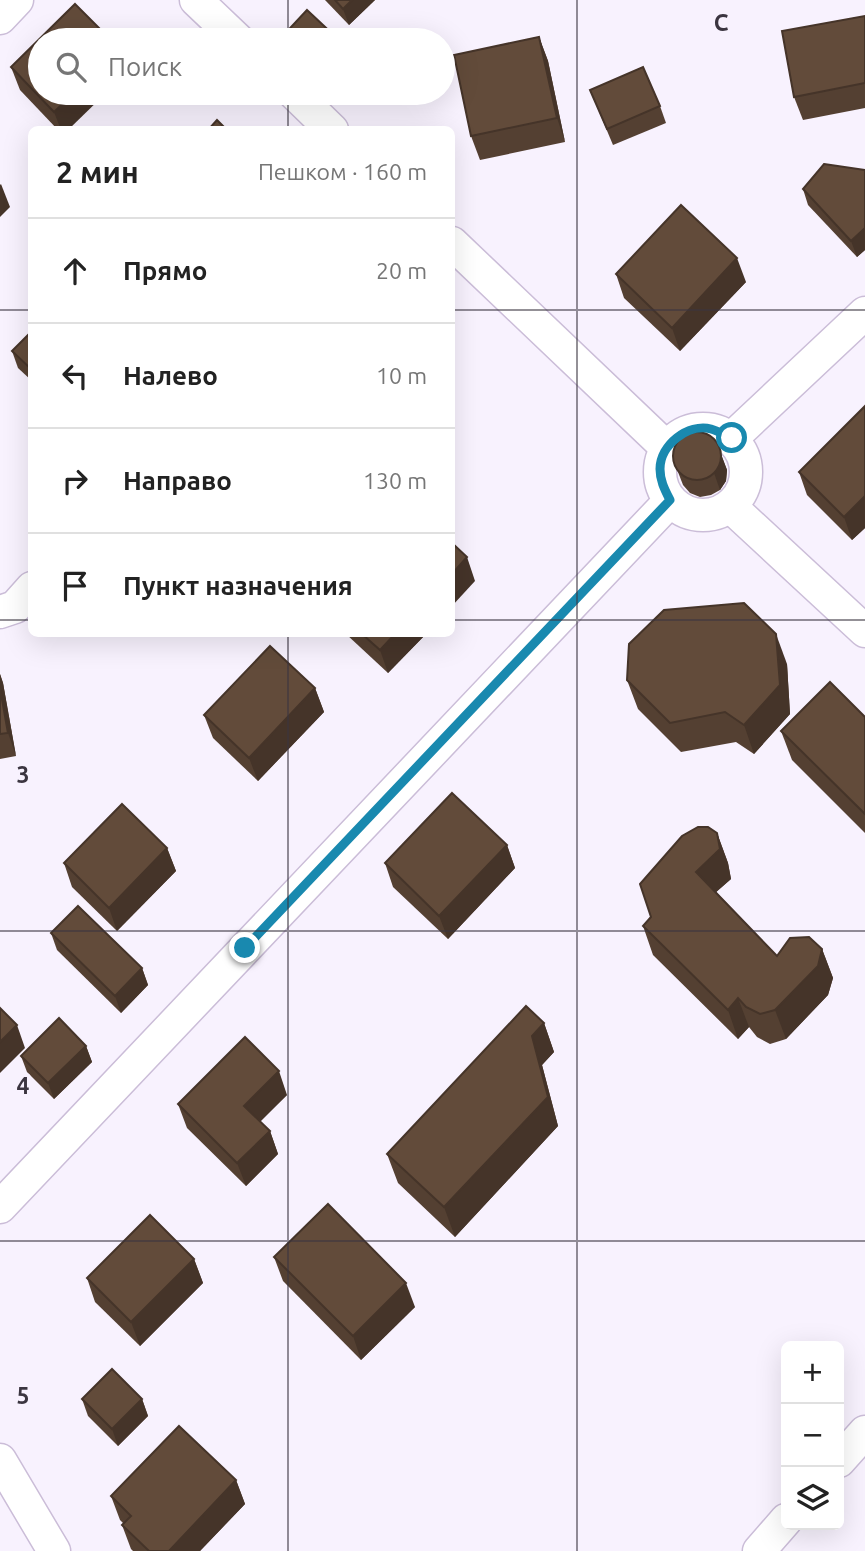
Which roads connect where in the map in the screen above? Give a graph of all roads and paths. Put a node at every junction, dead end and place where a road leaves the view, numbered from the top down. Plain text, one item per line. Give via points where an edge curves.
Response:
1 (17, 0) edge
2 (196, 0) edge
3 (0, 18) edge
4 (225, 28) edge
5 (306, 105) edge
6 (328, 126) edge
7 (455, 246) edge
8 (865, 313) edge
9 (732, 438) junction
10 (667, 448) junction
11 (670, 500) junction
12 (730, 506) junction
13 (28, 593) edge
14 (0, 612) edge
15 (865, 631) edge
16 (0, 1207) edge
17 (865, 1432) edge
18 (844, 1455) edge
19 (0, 1460) edge
20 (781, 1526) edge
21 (54, 1551) edge
22 (759, 1551) edge

1 - 3 lane
2 - 4 lane
5 - 6 lane
7 - 10 lane
8 - 9 lane
9 - 10 lane via 710,428 685,432
9 - 12 lane via 743,454 747,473 743,491
10 - 11 lane via 660,466
11 - 12 lane via 688,513 710,515
11 - 16 lane
12 - 15 lane
13 - 14 lane via 15,607
17 - 18 lane
19 - 21 lane
20 - 22 lane

